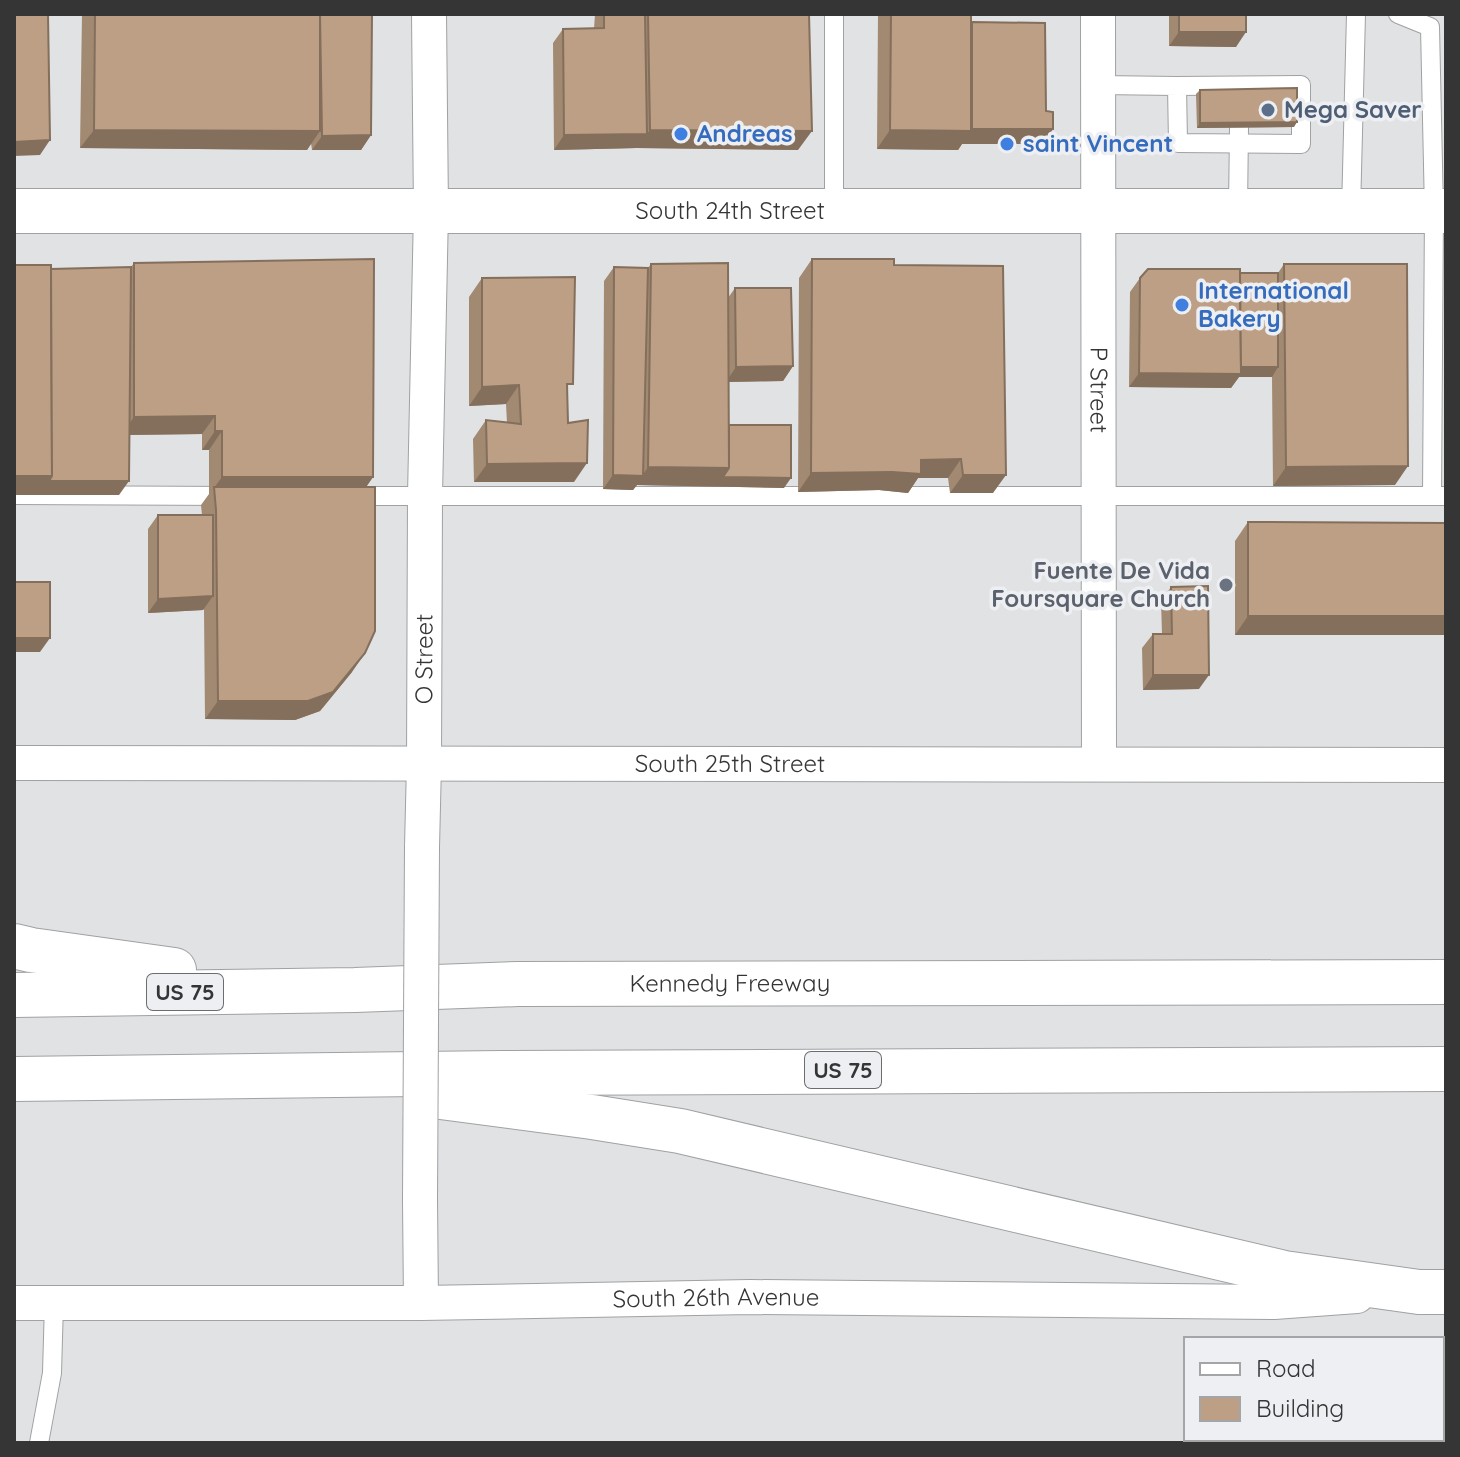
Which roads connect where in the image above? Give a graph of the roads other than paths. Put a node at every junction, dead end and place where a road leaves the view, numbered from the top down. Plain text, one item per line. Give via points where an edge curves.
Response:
1 (429, 14) edge
2 (834, 14) edge
3 (1098, 14) edge
4 (1356, 14) edge
5 (1398, 14) edge
6 (1099, 85) junction
7 (1177, 86) junction
8 (1239, 136) junction
9 (1238, 209) junction
10 (834, 210) junction
11 (1099, 210) junction
12 (14, 211) edge
13 (431, 211) junction
14 (1351, 211) junction
15 (1440, 211) edge
16 (14, 495) edge
17 (253, 496) edge
18 (329, 496) edge
19 (425, 496) junction
20 (1099, 496) junction
21 (1439, 496) edge
22 (14, 763) edge
23 (424, 764) junction
24 (1099, 764) junction
25 (1446, 765) edge
26 (14, 946) edge
27 (1446, 982) edge
28 (355, 990) junction
29 (14, 995) edge
30 (1446, 1069) edge
31 (240, 1077) junction
32 (14, 1079) edge
33 (1432, 1292) edge
34 (14, 1303) edge
35 (54, 1303) junction
36 (421, 1303) junction
37 (39, 1443) edge

1 - 13 street, O Street
2 - 10 lane
3 - 6 street, P Street
4 - 14 lane
5 - 15 lane via 1430,27
6 - 7 lane
6 - 11 street, P Street
7 - 8 lane via 1178,143
7 - 8 lane via 1263,90 1301,85 1301,144
8 - 9 lane
9 - 11 main road, South 24th Street
9 - 14 main road, South 24th Street
10 - 11 main road, South 24th Street
10 - 13 main road, South 24th Street
11 - 20 street, P Street
12 - 13 main road, South 24th Street
13 - 19 street, O Street
14 - 15 main road, South 24th Street
15 - 21 lane
16 - 17 lane
18 - 19 lane
19 - 20 lane
19 - 23 street, O Street
20 - 21 lane
20 - 24 street, P Street
22 - 23 street, South 25th Street
23 - 24 street, South 25th Street
23 - 36 street, O Street, bridge
24 - 25 street, South 25th Street
26 - 28 main road via 144,967
27 - 28 main road, Kennedy Freeway / US 75 via 518,984
28 - 29 main road, Kennedy Freeway / US 75
30 - 31 main road, US 75
31 - 32 main road, US 75
31 - 33 main road via 444,1097 680,1131 1284,1273
33 - 36 street, South 26th Avenue via 1274,1302 750,1297
34 - 35 street, South 26th Avenue
35 - 36 street, South 26th Avenue
35 - 37 lane via 52,1373

